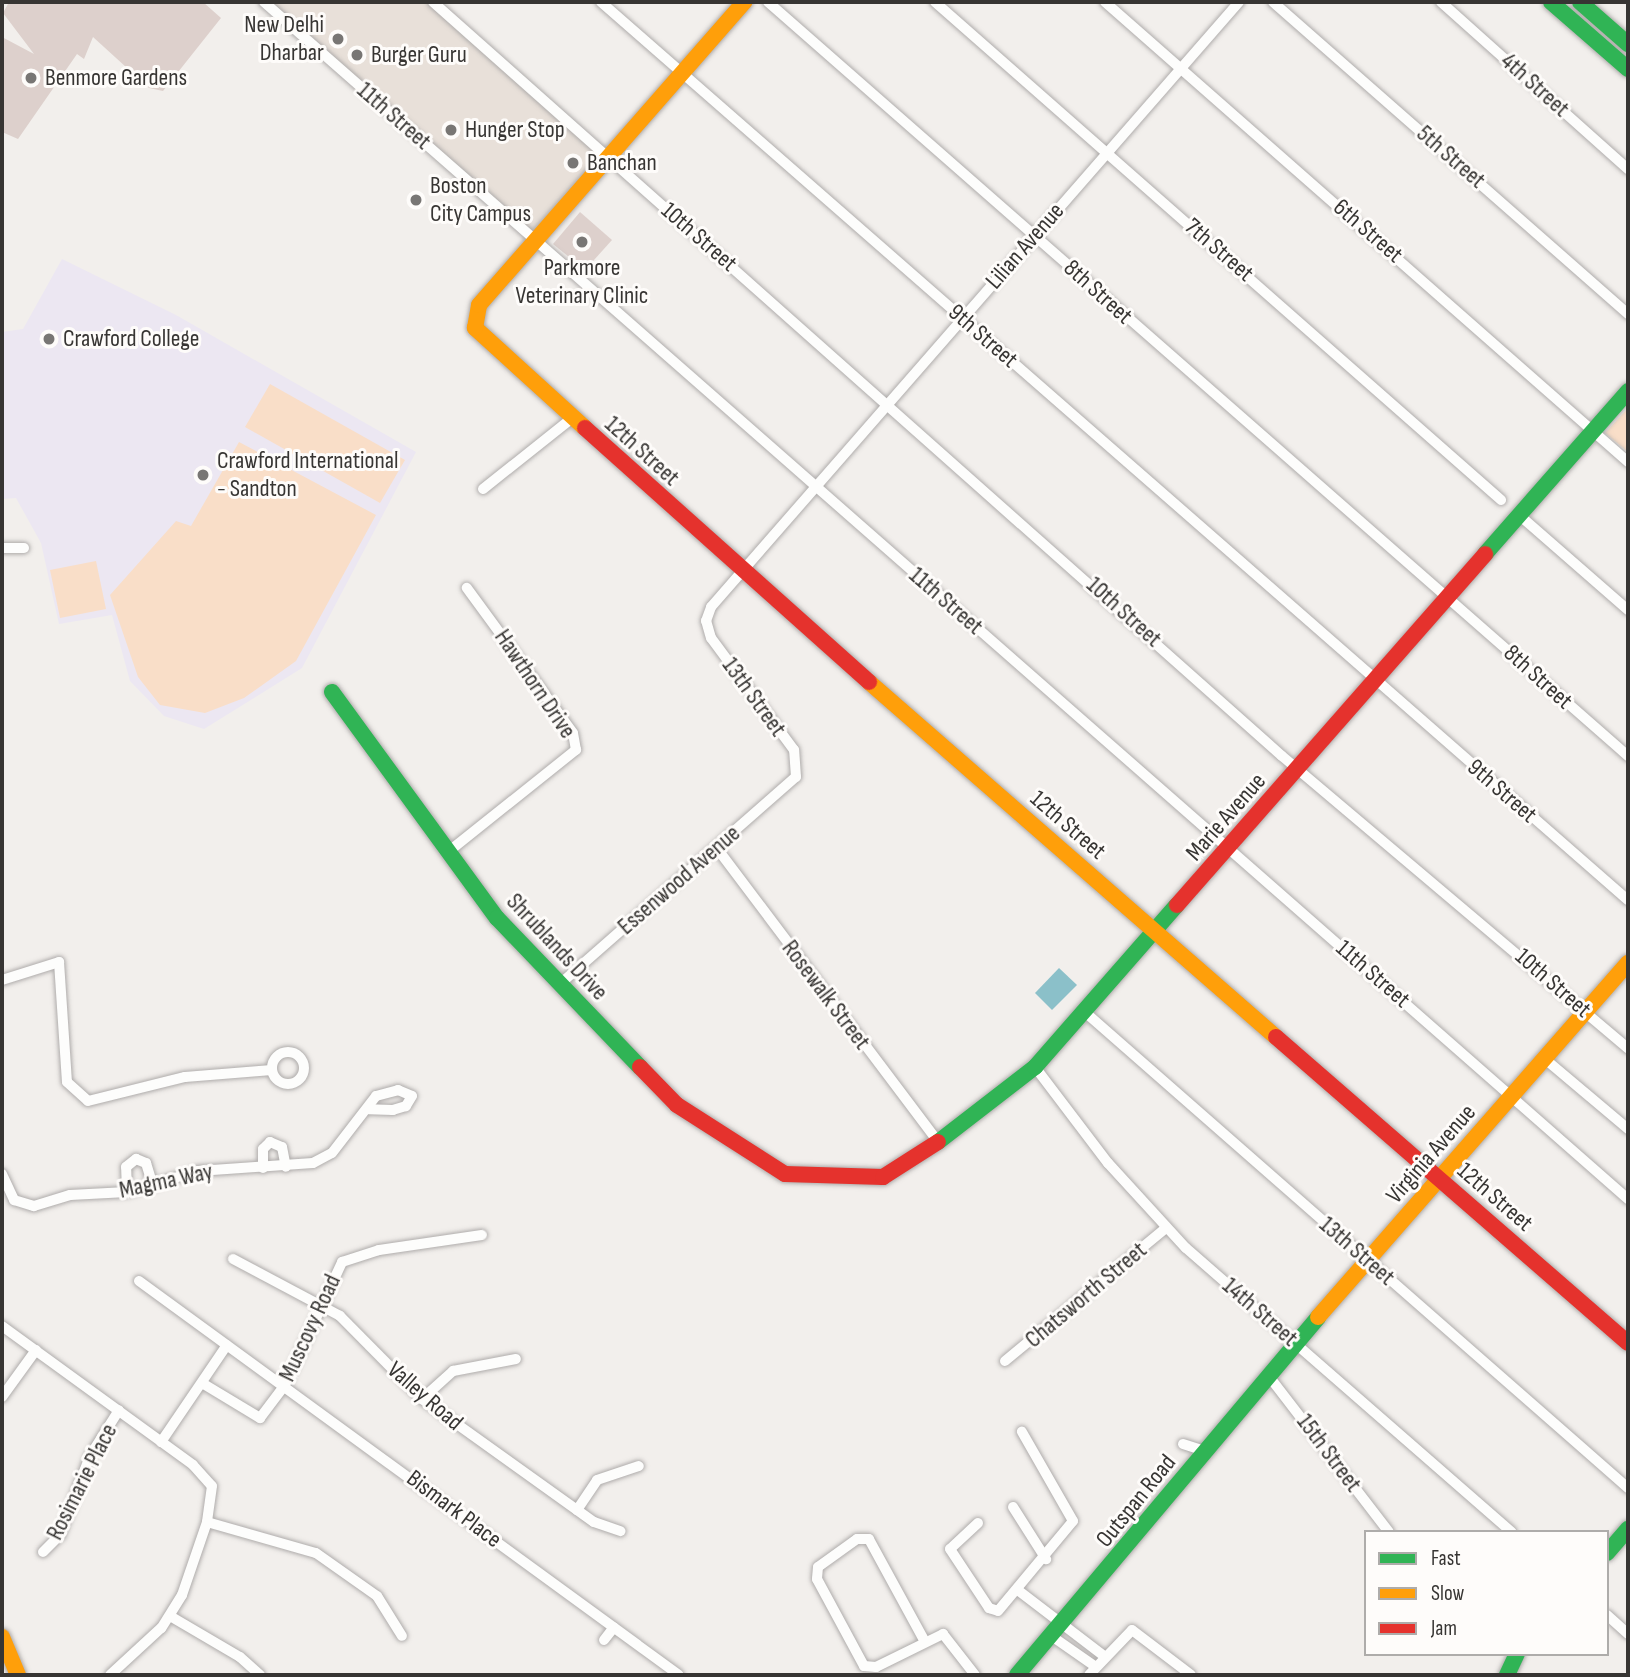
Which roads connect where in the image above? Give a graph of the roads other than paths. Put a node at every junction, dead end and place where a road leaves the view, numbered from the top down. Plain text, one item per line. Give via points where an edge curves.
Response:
1 (264, 2) edge
2 (433, 2) edge
3 (601, 2) edge
4 (744, 2) edge
5 (768, 2) edge
6 (936, 2) edge
7 (1105, 2) edge
8 (1239, 2) edge
9 (1273, 2) edge
10 (1441, 2) edge
11 (1551, 2) edge
12 (1580, 2) edge
13 (1628, 44) edge
14 (1182, 68) junction
15 (1628, 69) edge
16 (681, 72) junction
17 (1107, 151) junction
18 (617, 152) junction
19 (1628, 169) edge
20 (1036, 236) junction
21 (537, 241) junction
22 (1628, 314) edge
23 (962, 318) junction
24 (1628, 391) edge
25 (890, 403) junction
26 (571, 419) junction
27 (1593, 435) junction
28 (1628, 462) edge
29 (816, 487) junction
30 (483, 488) dead end
31 (1501, 500) dead end
32 (1519, 515) junction
33 (2, 548) edge
34 (24, 548) dead end
35 (741, 570) junction
36 (467, 588) dead end
37 (1448, 598) junction
38 (1628, 610) edge
39 (706, 621) joint
40 (1368, 677) junction
41 (332, 692) dead end
42 (1628, 757) edge
43 (1299, 768) junction
44 (797, 774) joint
45 (716, 847) junction
46 (1228, 849) junction
47 (449, 852) junction
48 (1628, 900) edge
49 (1156, 932) junction
50 (1628, 963) edge
51 (2, 980) edge
52 (559, 984) junction
53 (1586, 1011) junction
54 (1086, 1013) junction
55 (1628, 1048) edge
56 (1545, 1059) junction
57 (1035, 1067) junction
58 (272, 1070) dead end
59 (1511, 1096) junction
60 (369, 1109) dead end
61 (1628, 1129) edge
62 (938, 1142) junction
63 (285, 1167) junction
64 (263, 1168) junction
65 (2, 1174) edge
66 (800, 1178) joint
67 (1438, 1178) junction
68 (153, 1186) junction
69 (127, 1192) junction
70 (1628, 1199) edge
71 (1166, 1228) junction
72 (482, 1235) dead end
73 (233, 1259) dead end
74 (1368, 1261) junction
75 (139, 1282) dead end
76 (322, 1306) junction
77 (2, 1326) edge
78 (1296, 1343) junction
79 (1628, 1343) edge
80 (227, 1345) junction
81 (36, 1350) junction
82 (516, 1359) dead end
83 (1004, 1361) dead end
84 (1268, 1375) junction
85 (202, 1382) junction
86 (285, 1385) junction
87 (2, 1397) edge
88 (422, 1399) junction
89 (119, 1410) junction
90 (1022, 1432) dead end
91 (161, 1442) junction
92 (1183, 1444) dead end
93 (1205, 1451) junction
94 (639, 1466) dead end
95 (1628, 1488) edge
96 (1013, 1507) dead end
97 (577, 1510) junction
98 (207, 1522) junction
99 (978, 1523) dead end
100 (1628, 1529) edge
101 (1387, 1530) edge
102 (1509, 1530) edge
103 (620, 1531) dead end
104 (1609, 1551) edge
105 (43, 1552) dead end
106 (1046, 1559) junction
107 (1019, 1591) junction
108 (170, 1616) junction
109 (1609, 1617) edge
110 (614, 1627) junction
111 (1058, 1630) junction
112 (1628, 1634) edge
113 (402, 1636) dead end
114 (2, 1637) edge
115 (604, 1640) dead end
116 (924, 1640) junction
117 (1038, 1654) junction
118 (1104, 1656) junction
119 (1516, 1656) edge
120 (1092, 1671) edge
121 (18, 1675) edge
122 (110, 1675) edge
123 (260, 1675) edge
124 (679, 1675) edge
125 (975, 1675) edge
126 (1017, 1675) edge
127 (1026, 1675) edge
128 (1191, 1675) edge
129 (1507, 1675) edge

1 - 21 street, 11th Street
2 - 18 street
3 - 16 street, 9th Street
4 - 16 street
5 - 20 street, 8th Street
6 - 17 street, 7th Street
7 - 14 street, 6th Street
8 - 14 street, Lilian Avenue
9 - 22 street, 5th Street
10 - 19 street, 4th Street
11 - 15 street
12 - 13 street
14 - 17 street, Lilian Avenue
14 - 27 street, 6th Street
16 - 18 street
16 - 23 street, 9th Street
17 - 20 street, Lilian Avenue
17 - 31 street, 7th Street
18 - 21 street
18 - 25 street, 10th Street via 624,171
20 - 23 street, Lilian Avenue
20 - 37 street, 8th Street
21 - 26 street, 12th Street via 479,305 474,324
21 - 29 street, 11th Street
23 - 25 street, Lilian Avenue
23 - 40 street, 9th Street
24 - 27 street, Marie Avenue
25 - 29 street, Lilian Avenue
25 - 43 street, 10th Street
26 - 30 street
26 - 35 street, 12th Street
27 - 28 street, 6th Street
27 - 32 street, Marie Avenue
29 - 35 street, Lilian Avenue
29 - 46 street, 11th Street
32 - 37 street, Marie Avenue
32 - 38 street
33 - 34 street
35 - 39 street, Lilian Avenue
35 - 49 street, 12th Street
36 - 47 street, Hawthorn Drive via 573,733 576,750
37 - 40 street, Marie Avenue
37 - 42 street, 8th Street
39 - 44 street, 13th Street via 711,638 794,750
40 - 43 street, Marie Avenue
40 - 48 street, 9th Street
41 - 47 street, Shrublands Drive
43 - 46 street, Marie Avenue
43 - 53 street, 10th Street
44 - 45 street, Essenwood Avenue
45 - 52 street, Essenwood Avenue
45 - 62 street, Rosewalk Street
46 - 49 street, Marie Avenue
46 - 59 street, 11th Street
47 - 52 street, Shrublands Drive via 502,925
49 - 54 street, Marie Avenue
49 - 67 street, 12th Street
50 - 53 street, Virginia Avenue
51 - 58 street via 59,962 67,1082 82,1099 100,1101 184,1077
52 - 66 street, Shrublands Drive via 690,1116 764,1164
53 - 55 street, 10th Street
53 - 56 street, Virginia Avenue
54 - 57 street, Marie Avenue
54 - 74 street, 13th Street
56 - 59 street, Virginia Avenue
56 - 61 street
57 - 62 street, Marie Avenue
57 - 71 street, 14th Street via 1108,1163
59 - 67 street, Virginia Avenue
59 - 70 street, 11th Street
60 - 63 street, Magma Way via 326,1158
62 - 66 street, Marie Avenue via 883,1177
63 - 64 street, Magma Way
63 - 64 street via 282,1147 270,1142 263,1149
64 - 68 street, Magma Way via 198,1171
65 - 69 street, Magma Way via 9,1195 26,1206 70,1195
67 - 74 street, Virginia Avenue
67 - 79 street, 12th Street
68 - 69 street, Magma Way
68 - 69 street via 146,1163 136,1159 127,1167
71 - 78 street, 14th Street
71 - 83 street, Chatsworth Street
72 - 76 street, Muscovy Road via 349,1257 338,1267
73 - 76 street, Valley Road
74 - 78 street, Virginia Avenue
74 - 95 street, 13th Street
75 - 80 street, Bismark Place
76 - 86 street, Muscovy Road
76 - 88 street, Valley Road via 351,1325
77 - 81 street
78 - 84 street, Virginia Avenue
78 - 102 street, 14th Street
80 - 85 street
80 - 86 street, Bismark Place
81 - 87 street
81 - 89 street
82 - 88 street via 453,1371
84 - 93 street, Outspan Road
84 - 101 street, 15th Street
85 - 86 street, Muscovy Road via 256,1419
85 - 91 street
86 - 110 street, Bismark Place
88 - 97 street, Valley Road
89 - 91 street
89 - 105 street, Rosimarie Place via 90,1456 60,1535
90 - 106 street via 1073,1521
91 - 98 street via 208,1479 213,1492
92 - 93 street
93 - 111 street, Outspan Road
94 - 97 street via 597,1480
96 - 106 street
97 - 103 street, Valley Road via 601,1527
98 - 108 street
98 - 113 street via 316,1553 377,1596
99 - 107 street via 950,1549 991,1610 1001,1610
100 - 104 street
106 - 107 street
107 - 111 street
108 - 122 street
108 - 123 street via 240,1657
109 - 112 street
110 - 115 street
110 - 124 street, Bismark Place
111 - 117 street, Outspan Road
111 - 118 street
111 - 120 street
114 - 121 street
116 - 116 street via 869,1539 857,1539 818,1567 817,1579 864,1666 876,1667
116 - 125 street via 945,1634
117 - 126 street, Outspan Road
117 - 127 street, Outspan Road
118 - 120 street
118 - 128 street via 1125,1633 1135,1630
119 - 129 street

